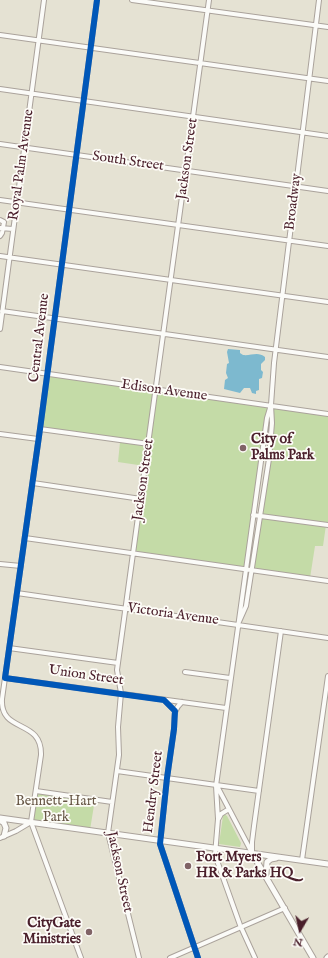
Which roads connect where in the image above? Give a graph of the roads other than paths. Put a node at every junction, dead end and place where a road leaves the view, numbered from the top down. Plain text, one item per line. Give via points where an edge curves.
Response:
1 (44, 0) edge
2 (97, 0) edge
3 (132, 0) edge
4 (209, 0) edge
5 (319, 0) edge
6 (208, 10) junction
7 (316, 26) junction
8 (328, 27) edge
9 (0, 35) edge
10 (38, 41) junction
11 (91, 48) junction
12 (201, 64) junction
13 (309, 79) junction
14 (328, 81) edge
15 (0, 89) edge
16 (31, 94) junction
17 (84, 101) junction
18 (193, 116) junction
19 (302, 132) junction
20 (328, 136) edge
21 (0, 144) edge
22 (24, 147) junction
23 (76, 154) junction
24 (186, 170) junction
25 (296, 186) junction
26 (328, 191) edge
27 (0, 200) edge
28 (17, 202) junction
29 (69, 210) junction
30 (0, 220) edge
31 (179, 225) junction
32 (2, 228) edge
33 (13, 229) junction
34 (0, 236) edge
35 (290, 240) junction
36 (328, 246) edge
37 (0, 256) edge
38 (10, 257) junction
39 (62, 264) junction
40 (172, 280) junction
41 (283, 295) junction
42 (328, 302) edge
43 (1, 311) edge
44 (54, 319) junction
45 (0, 330) edge
46 (164, 334) junction
47 (276, 350) junction
48 (328, 357) edge
49 (0, 367) edge
50 (48, 374) junction
51 (156, 389) junction
52 (271, 405) junction
53 (328, 414) edge
54 (40, 429) junction
55 (0, 434) edge
56 (38, 440) junction
57 (149, 444) junction
58 (33, 483) junction
59 (141, 499) junction
60 (253, 515) junction
61 (260, 516) junction
62 (328, 525) edge
63 (25, 538) junction
64 (133, 554) junction
65 (0, 564) edge
66 (21, 566) junction
67 (246, 569) junction
68 (253, 570) junction
69 (328, 581) edge
70 (17, 593) junction
71 (126, 609) junction
72 (238, 624) junction
73 (281, 631) junction
74 (328, 638) edge
75 (9, 648) junction
76 (118, 664) junction
77 (0, 669) edge
78 (6, 669) junction
79 (185, 672) dead end
80 (328, 676) edge
81 (5, 678) junction
82 (230, 678) junction
83 (121, 693) junction
84 (164, 700) junction
85 (182, 702) junction
86 (226, 708) junction
87 (175, 711) junction
88 (118, 771) junction
89 (167, 778) junction
90 (216, 786) junction
91 (36, 791) junction
92 (259, 791) junction
93 (112, 802) junction
94 (229, 809) junction
95 (0, 819) edge
96 (218, 819) junction
97 (31, 822) junction
98 (108, 832) junction
99 (2, 837) edge
100 (159, 840) junction
101 (215, 848) junction
102 (252, 853) junction
103 (280, 857) junction
104 (302, 860) junction
105 (328, 864) edge
106 (266, 875) junction
107 (285, 908) junction
108 (241, 928) junction
109 (195, 947) junction
110 (81, 958) edge
111 (139, 958) edge
112 (170, 958) edge
113 (198, 958) edge
114 (255, 958) edge
115 (313, 958) edge

1 - 10 street, Royal Palm Avenue
2 - 11 street, Central Avenue
3 - 6 street
4 - 6 street, Jackson Street
5 - 7 street, Broadway
6 - 7 street
6 - 12 street, Jackson Street
7 - 8 street
7 - 13 street, Broadway
9 - 10 street
10 - 11 street
10 - 16 street, Royal Palm Avenue
11 - 12 street
11 - 17 street, Central Avenue
12 - 13 street
12 - 18 street, Jackson Street
13 - 14 street
13 - 19 street, Broadway
15 - 16 street
16 - 17 street
16 - 22 street, Royal Palm Avenue
17 - 18 street
17 - 23 street, Central Avenue
18 - 19 street
18 - 24 street, Jackson Street
19 - 20 street
19 - 25 street, Broadway
21 - 22 street, South Street
22 - 23 street, South Street
22 - 28 street, Royal Palm Avenue
23 - 24 street, South Street
23 - 29 street, Central Avenue
24 - 25 street, South Street
24 - 31 street, Jackson Street
25 - 26 street, South Street
25 - 35 street, Broadway
27 - 28 street
28 - 29 street
28 - 33 street, Royal Palm Avenue
29 - 31 street
29 - 39 street, Central Avenue
30 - 32 street via 4,222
31 - 35 street
31 - 40 street, Jackson Street
32 - 33 street
32 - 34 street
33 - 38 street, Royal Palm Avenue
35 - 36 street
35 - 41 street, Broadway
37 - 38 street
38 - 39 street
38 - 43 street, Royal Palm Avenue
39 - 40 street
39 - 44 street, Central Avenue
40 - 41 street
40 - 46 street, Jackson Street
41 - 42 street
41 - 47 street, Broadway
43 - 44 street
43 - 45 street, Royal Palm Avenue
44 - 46 street
44 - 50 street, Central Avenue
46 - 47 street
46 - 51 street, Jackson Street
47 - 48 street
47 - 52 street, Broadway
49 - 50 street, Edison Avenue
50 - 51 street, Edison Avenue
50 - 54 street, Central Avenue
51 - 52 street, Edison Avenue
51 - 57 street, Jackson Street
52 - 53 street, Edison Avenue
52 - 60 street, Broadway
52 - 61 street, Broadway via 272,423
54 - 56 street, Central Avenue
54 - 57 street
55 - 56 street
56 - 58 street, Central Avenue
57 - 59 street, Jackson Street
58 - 59 street
58 - 63 street, Central Avenue
59 - 64 street, Jackson Street
60 - 61 street
60 - 67 street, Broadway
61 - 62 street
61 - 68 street, Broadway
63 - 64 street
63 - 66 street, Central Avenue
64 - 67 street
64 - 71 street, Jackson Street
65 - 66 street
66 - 70 street, Central Avenue
67 - 68 street
67 - 72 street, Broadway
68 - 69 street
68 - 72 street, Broadway via 246,606
70 - 71 street, Victoria Avenue
70 - 75 street, Central Avenue
71 - 72 street, Victoria Avenue
71 - 76 street, Jackson Street
72 - 73 street, Victoria Avenue
72 - 82 street, Broadway
73 - 74 street, Victoria Avenue
73 - 92 street
75 - 76 street
75 - 78 street, Central Avenue
76 - 83 street, Jackson Street
77 - 78 street
78 - 81 street, Central Avenue
79 - 82 street
80 - 104 street
81 - 83 street, Union Street
81 - 91 street, Central Avenue via 1,704 4,713 13,723 31,731 39,742 41,755
82 - 86 street, Broadway
83 - 84 street, Union Street
83 - 88 street, Jackson Street
84 - 85 street, Union Street
84 - 87 street
85 - 86 street, Union Street
85 - 87 street
86 - 90 street, Broadway
87 - 89 street, Hendry Street
88 - 89 street
88 - 93 street, Jackson Street
89 - 90 street
89 - 100 street, Hendry Street
90 - 92 street
90 - 94 street
90 - 96 street, Broadway
91 - 93 street
91 - 97 street, Central Avenue
92 - 102 street
93 - 98 street, Jackson Street
94 - 96 street
94 - 102 street
95 - 97 main road
95 - 99 main road via 6,828
96 - 101 street, Broadway
97 - 98 main road
97 - 99 street
97 - 110 street
98 - 100 main road
98 - 111 street, Jackson Street
100 - 101 main road
100 - 109 street, Hendry Street
101 - 102 main road
101 - 108 street, Broadway via 215,855
102 - 103 main road
102 - 106 main road
103 - 104 main road
103 - 106 main road via 268,860
104 - 105 main road
106 - 107 main road
107 - 108 street
107 - 115 main road
108 - 109 street
108 - 114 street, Broadway
109 - 112 street
109 - 113 street, Hendry Street

